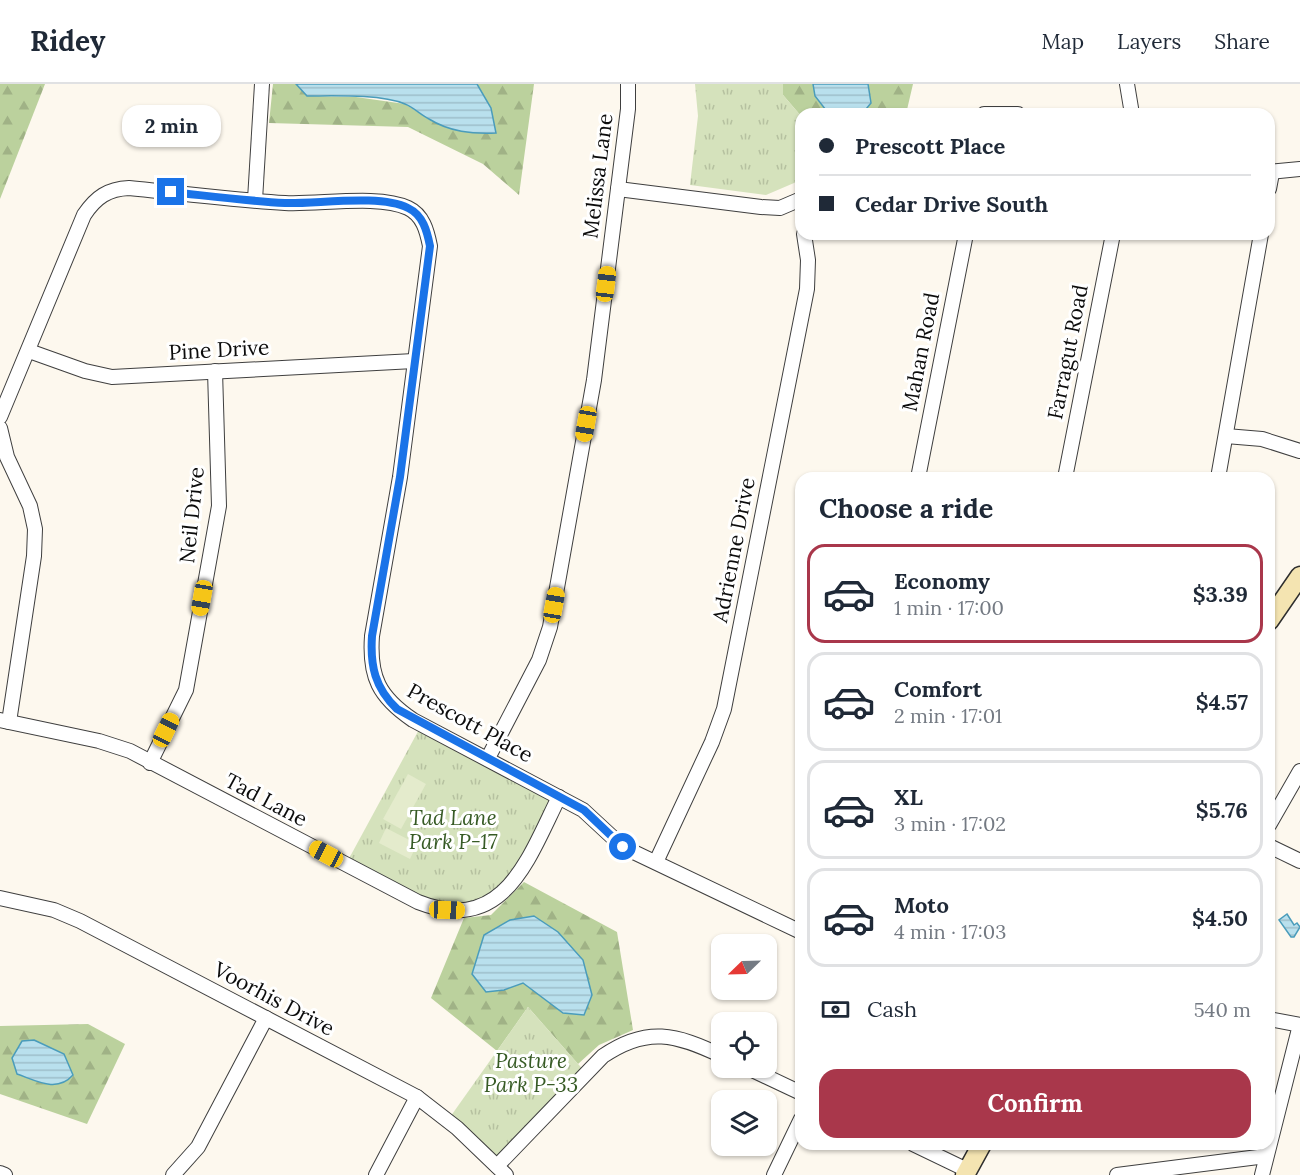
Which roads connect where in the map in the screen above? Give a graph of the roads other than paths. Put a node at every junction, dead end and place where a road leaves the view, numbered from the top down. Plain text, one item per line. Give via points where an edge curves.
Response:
1 (262, 84) edge
2 (627, 84) edge
3 (1127, 84) edge
4 (1131, 108) edge
5 (1300, 169) edge
6 (1275, 172) edge
7 (618, 189) junction
8 (255, 200) junction
9 (795, 205) edge
10 (805, 240) edge
11 (965, 240) edge
12 (1112, 240) edge
13 (1260, 240) edge
14 (29, 351) junction
15 (414, 361) junction
16 (215, 371) junction
17 (0, 417) edge
18 (0, 428) edge
19 (1226, 436) junction
20 (1300, 451) edge
21 (919, 472) edge
22 (1066, 472) edge
23 (1219, 472) edge
24 (1300, 576) edge
25 (1275, 612) edge
26 (5, 721) edge
27 (488, 758) junction
28 (150, 763) junction
29 (1300, 771) edge
30 (559, 797) junction
31 (1275, 815) edge
32 (1275, 849) edge
33 (1300, 861) edge
34 (656, 862) junction
35 (0, 898) edge
36 (795, 929) edge
37 (266, 1018) junction
38 (1275, 1020) edge
39 (1300, 1025) edge
40 (711, 1051) edge
41 (769, 1078) edge
42 (795, 1090) edge
43 (417, 1097) junction
44 (1275, 1121) edge
45 (795, 1131) edge
46 (924, 1150) edge
47 (978, 1150) edge
48 (1268, 1150) edge
49 (1266, 1156) junction
50 (502, 1170) edge
51 (966, 1172) edge
52 (0, 1173) edge
53 (5, 1175) edge
54 (173, 1175) edge
55 (376, 1175) edge
56 (774, 1175) edge
57 (1117, 1175) edge
58 (1262, 1175) edge

1 - 8 street
2 - 7 street, Melissa Lane via 628,109
3 - 4 street
5 - 6 street
7 - 9 street via 761,207
7 - 27 street, Melissa Lane via 594,380 550,627 539,660
8 - 14 street via 129,188 107,192 91,203 84,215
8 - 15 street, Prescott Place via 387,202 409,208 422,221 430,246
10 - 34 street, Adrienne Drive via 807,289 724,709
11 - 21 street, Mahan Road
12 - 22 street, Farragut Road
13 - 19 street
14 - 16 street, Pine Drive via 112,376
14 - 17 street
15 - 16 street, Pine Drive
15 - 27 street, Prescott Place via 370,662 380,688 397,709
16 - 28 street, Neil Drive via 219,506 186,690
18 - 26 street via 7,458 30,506 35,529 34,556
19 - 20 street via 1262,439
19 - 23 street
24 - 25 main road
26 - 28 street, Tad Lane via 99,741 130,751
27 - 30 street, Prescott Place
28 - 30 street, Tad Lane via 418,902 447,910 476,909 490,904 507,890 526,863
29 - 31 street
30 - 34 street, Prescott Place via 584,810 623,847
32 - 33 street
34 - 36 street, Prescott Place
35 - 37 street, Voorhis Drive via 54,910 80,921
37 - 43 street, Voorhis Drive
37 - 54 street via 198,1147
38 - 39 street
39 - 44 street
40 - 50 street via 676,1037 638,1038 618,1046 603,1056
41 - 42 street
43 - 50 street, Voorhis Drive
43 - 55 street
45 - 56 street
46 - 51 street
47 - 51 main road
48 - 49 street
49 - 57 street
49 - 58 street
52 - 53 street

